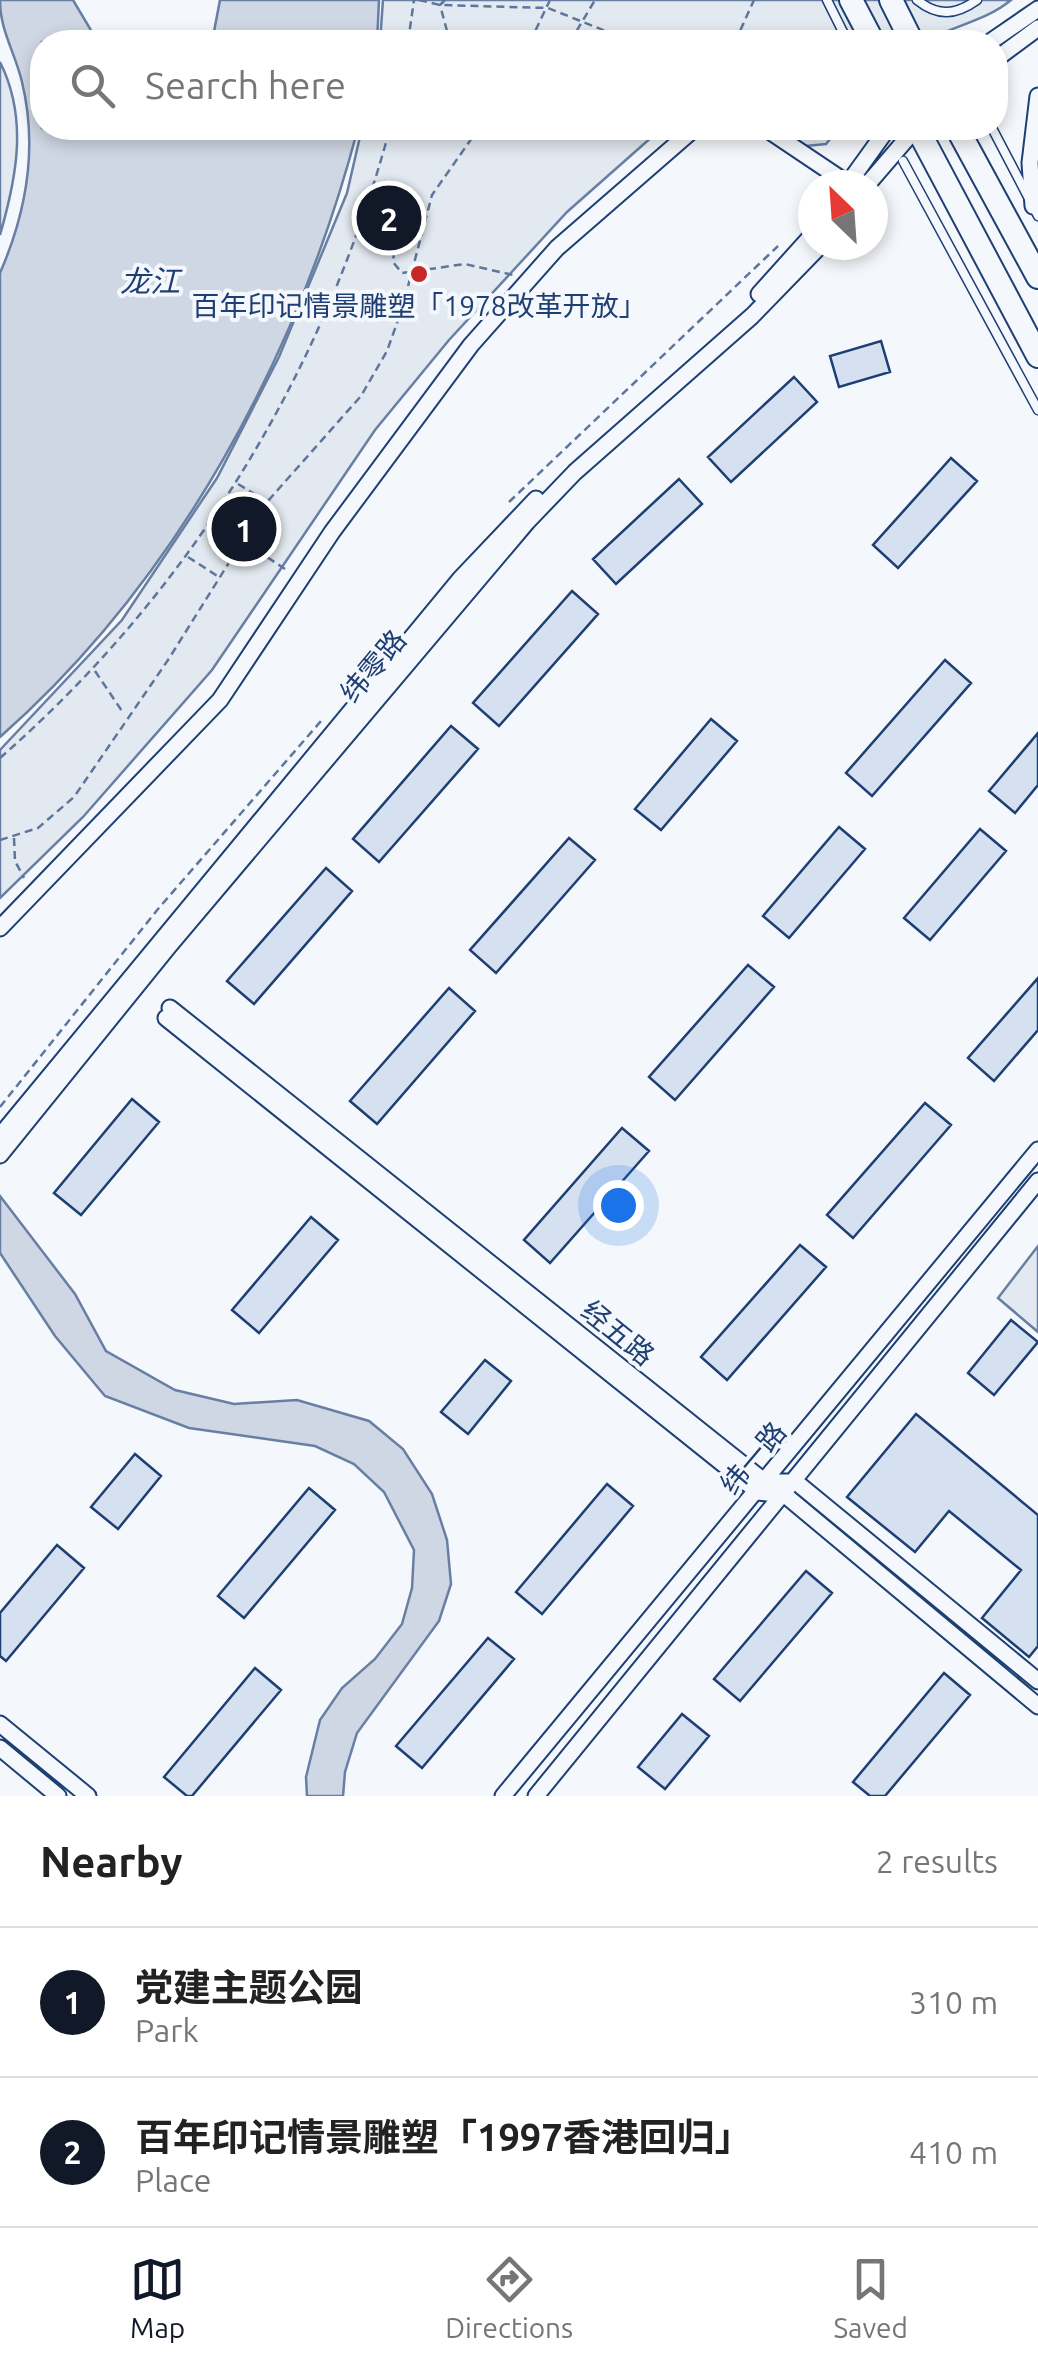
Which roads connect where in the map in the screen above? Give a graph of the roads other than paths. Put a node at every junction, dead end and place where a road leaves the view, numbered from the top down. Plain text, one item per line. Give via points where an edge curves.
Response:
1 (827, 0) edge
2 (851, 0) edge
3 (890, 0) edge
4 (917, 0) edge
5 (977, 0) edge
6 (1038, 9) edge
7 (1038, 28) edge
8 (842, 30) edge
9 (867, 30) edge
10 (906, 30) edge
11 (1007, 30) edge
12 (1008, 51) edge
13 (1038, 96) edge
14 (680, 140) edge
15 (783, 140) edge
16 (878, 140) edge
17 (906, 140) edge
18 (922, 140) edge
19 (964, 140) edge
20 (998, 140) edge
21 (903, 161) dead end
22 (826, 170) edge
23 (854, 170) edge
24 (880, 170) edge
25 (1036, 211) edge
26 (798, 251) edge
27 (806, 260) edge
28 (1038, 277) edge
29 (1038, 356) edge
30 (1038, 410) edge
31 (0, 928) edge
32 (168, 1013) dead end
33 (0, 1136) edge
34 (1038, 1150) edge
35 (0, 1155) edge
36 (1038, 1181) edge
37 (761, 1487) junction
38 (790, 1488) junction
39 (1038, 1682) edge
40 (1038, 1706) edge
41 (0, 1724) edge
42 (0, 1748) edge
43 (58, 1796) edge
44 (88, 1796) edge
45 (503, 1796) edge
46 (536, 1796) edge

1 - 8 lane
2 - 9 main road
3 - 10 main road
4 - 5 lane via 944,13
6 - 11 street
7 - 12 street
13 - 25 street via 1030,163
14 - 31 street via 529,279 394,446 220,700
15 - 22 street
16 - 23 street
17 - 24 street
18 - 29 main road
19 - 28 main road
20 - 25 lane
21 - 30 lane
26 - 33 street, 纬零路 via 747,307 568,466 460,579
27 - 35 street, 纬零路 via 527,522
32 - 37 street, 经五路
34 - 37 street, 纬一路
36 - 38 street, 纬一路
37 - 38 street
37 - 45 street, 纬一路
38 - 39 street
38 - 40 street
38 - 46 street, 纬一路
41 - 44 street
42 - 43 street

